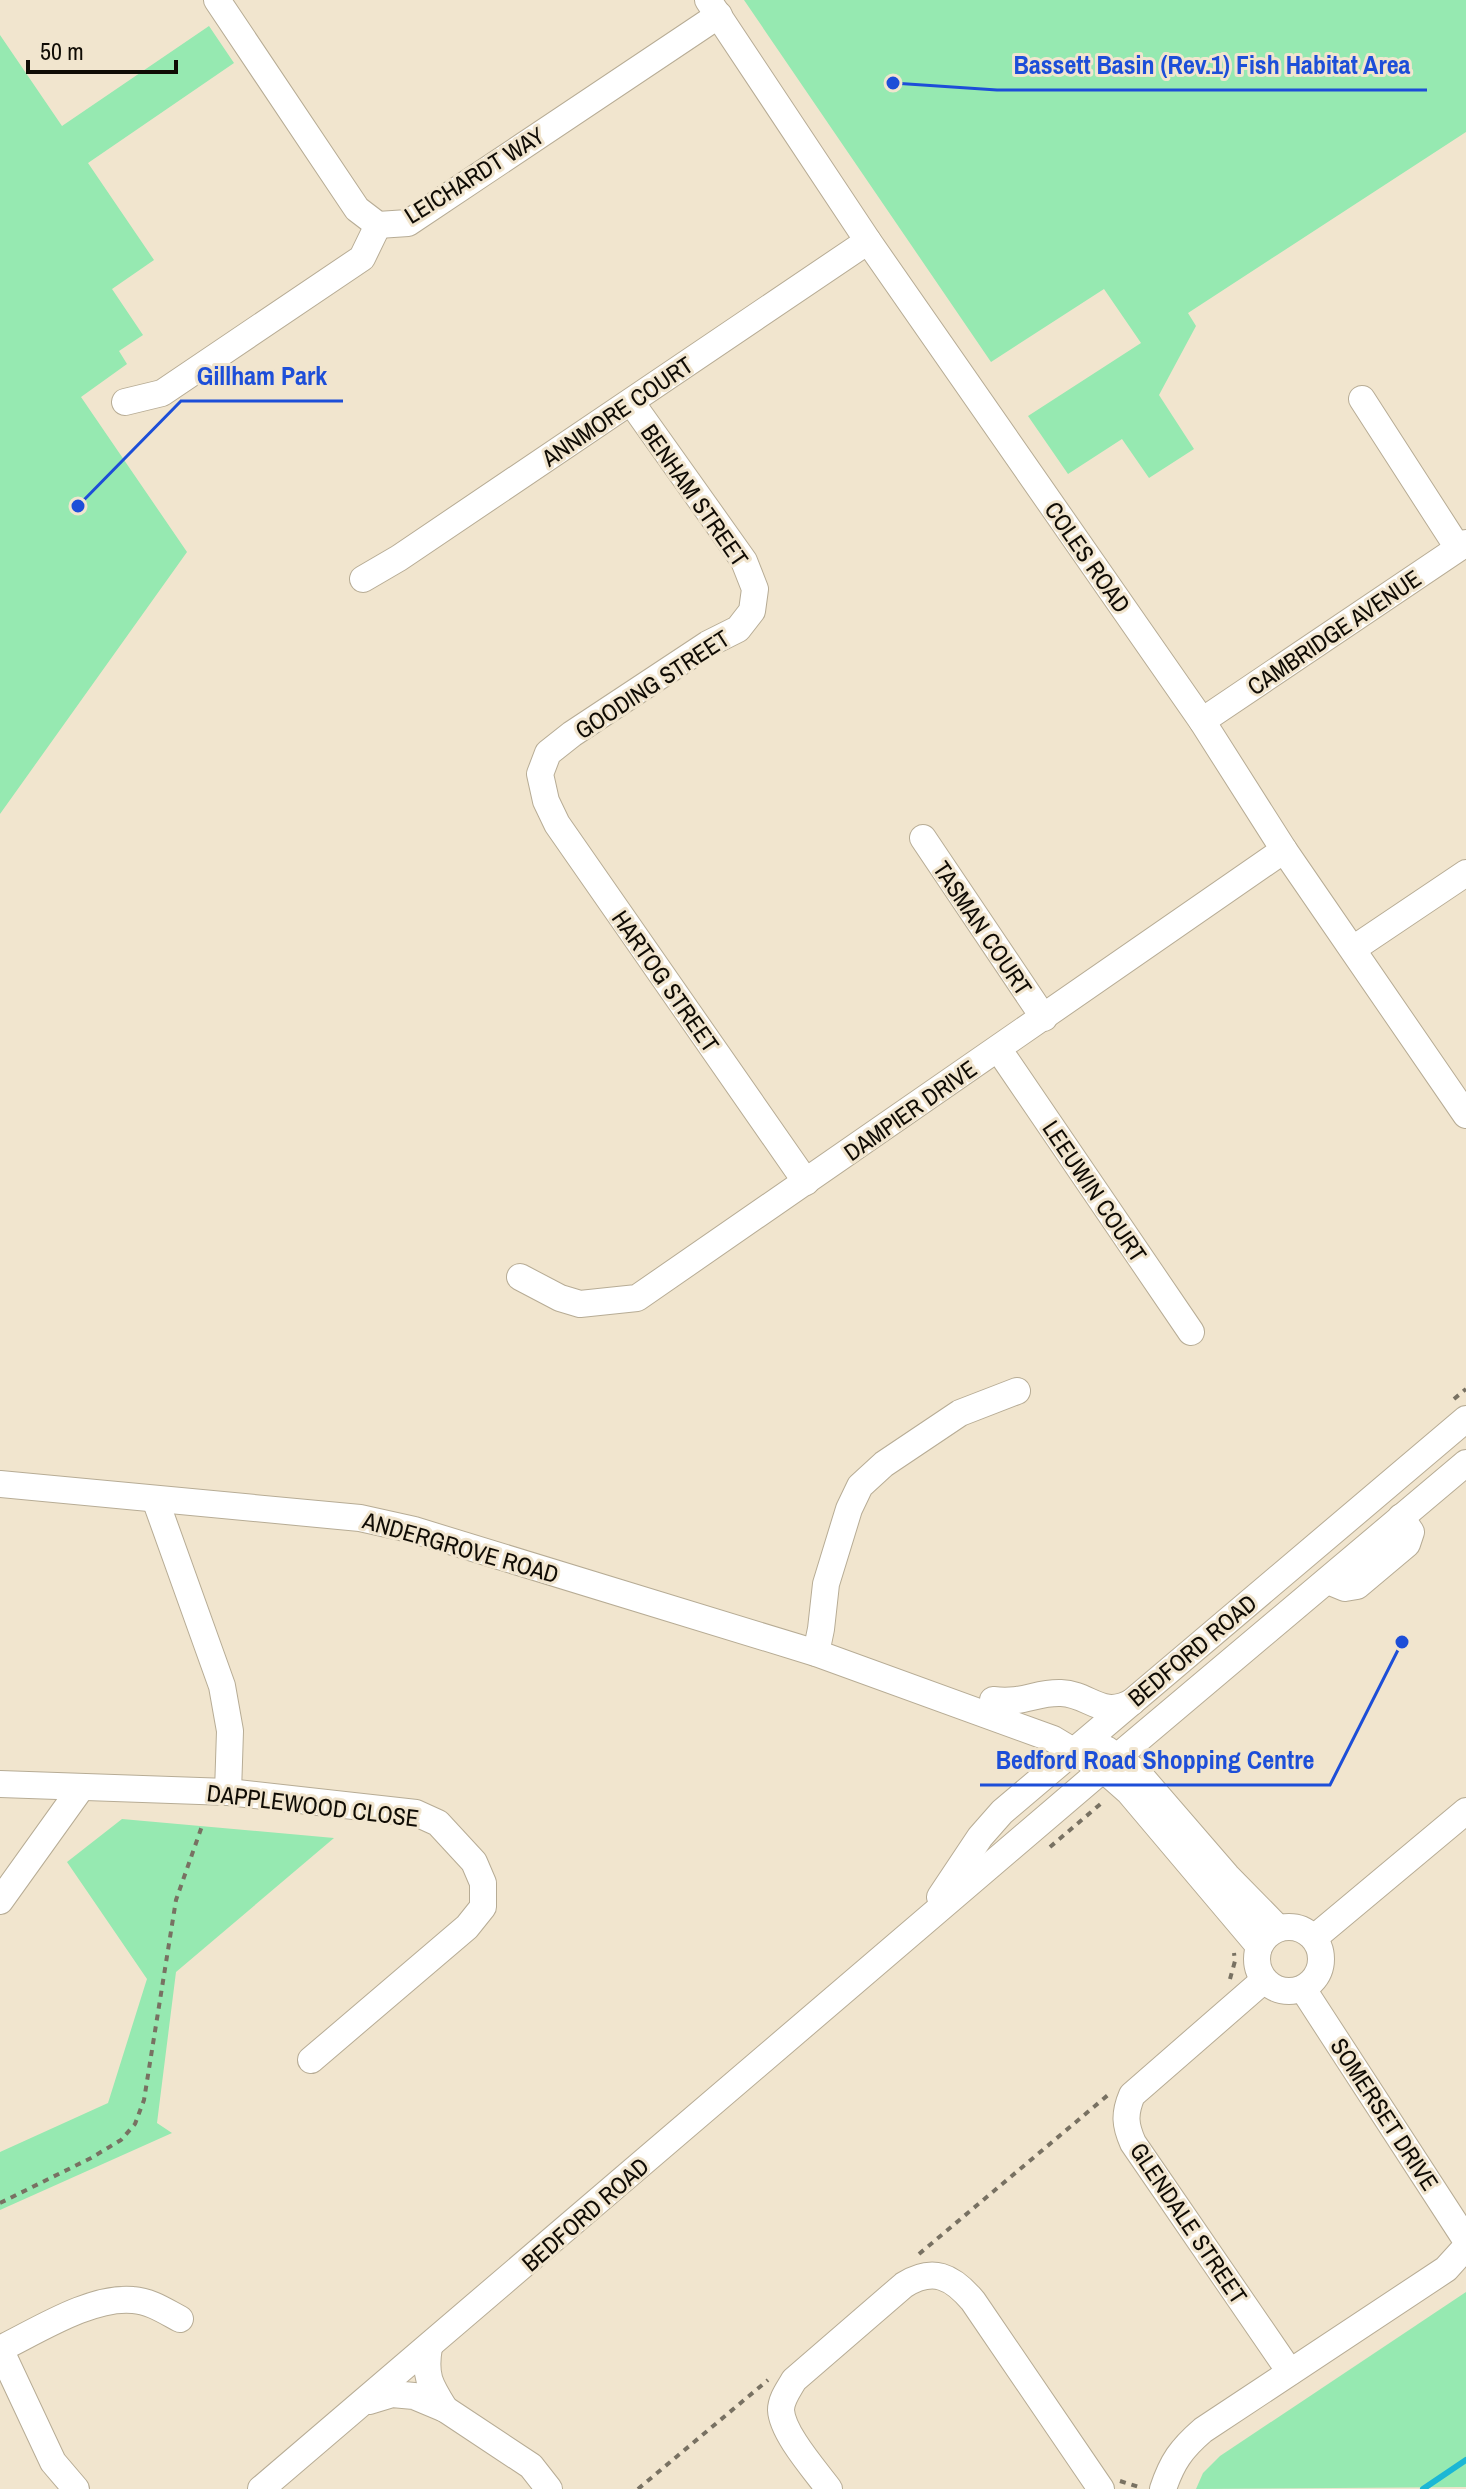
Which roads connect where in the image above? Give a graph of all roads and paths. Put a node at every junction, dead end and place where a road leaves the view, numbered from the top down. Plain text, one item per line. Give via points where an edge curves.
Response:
1 (217, 0) edge
2 (714, 8) edge
3 (378, 225) junction
4 (868, 241) junction
5 (1362, 399) dead end
6 (125, 402) dead end
7 (631, 402) junction
8 (1462, 546) edge
9 (363, 579) dead end
10 (755, 589) joint
11 (1202, 721) junction
12 (540, 774) joint
13 (923, 838) dead end
14 (1284, 850) junction
15 (1466, 873) edge
16 (1353, 949) junction
17 (1044, 1018) junction
18 (999, 1050) junction
19 (1466, 1115) edge
20 (806, 1182) junction
21 (520, 1277) dead end
22 (1191, 1332) dead end
23 (1017, 1391) dead end
24 (1466, 1419) edge
25 (1466, 1463) edge
26 (0, 1484) edge
27 (155, 1499) junction
28 (806, 1650) junction
29 (993, 1700) junction
30 (1133, 1701) junction
31 (1081, 1744) junction
32 (1111, 1763) junction
33 (0, 1784) edge
34 (81, 1788) junction
35 (228, 1792) junction
36 (1114, 1800) dead end
37 (1462, 1823) edge
38 (202, 1826) dead end
39 (1045, 1851) dead end
40 (0, 1901) edge
41 (1278, 1928) junction
42 (908, 1937) junction
43 (1314, 1938) junction
44 (1246, 1947) junction
45 (1264, 1980) junction
46 (1229, 1982) dead end
47 (1303, 1989) junction
48 (311, 2060) dead end
49 (1112, 2092) dead end
50 (0, 2203) edge
51 (1466, 2240) edge
52 (1466, 2247) edge
53 (914, 2258) dead end
54 (180, 2319) dead end
55 (429, 2347) junction
56 (0, 2349) edge
57 (1290, 2372) junction
58 (772, 2376) dead end
59 (364, 2402) junction
60 (445, 2409) junction
61 (76, 2489) edge
62 (261, 2489) edge
63 (549, 2489) edge
64 (638, 2489) edge
65 (829, 2489) edge
66 (1101, 2489) edge
67 (1163, 2489) edge

1 - 3 street, LEICHARDT WAY via 357,209
2 - 3 street, LEICHARDT WAY via 408,223
2 - 4 street, COLES ROAD
3 - 6 street via 362,258 162,393
4 - 7 street, ANNMORE COURT
4 - 11 street, COLES ROAD
5 - 8 street
7 - 9 street, ANNMORE COURT
7 - 10 street, BENHAM STREET via 744,561
8 - 11 street, CAMBRIDGE AVENUE
10 - 12 street, GOODING STREET via 752,611 738,629 572,734 548,753
11 - 14 street, COLES ROAD
12 - 20 street, HARTOG STREET via 557,824
13 - 17 street, TASMAN COURT
14 - 16 street, COLES ROAD
14 - 17 street, DAMPIER DRIVE
15 - 16 street
16 - 19 street, COLES ROAD
17 - 18 street, DAMPIER DRIVE
18 - 20 street, DAMPIER DRIVE
18 - 22 street, LEEUWIN COURT
20 - 21 street, DAMPIER DRIVE via 637,1298 580,1304
23 - 28 street via 960,1413 869,1477 852,1501
24 - 30 street, BEDFORD ROAD
25 - 32 street, BEDFORD ROAD
26 - 27 street, ANDERGROVE ROAD
27 - 28 street, ANDERGROVE ROAD via 360,1518 414,1530
27 - 35 street via 222,1686 230,1731
28 - 29 street, ANDERGROVE ROAD via 915,1675
28 - 31 street, ANDERGROVE ROAD
29 - 30 street via 1015,1702 1061,1693 1110,1708
29 - 31 street, ANDERGROVE ROAD via 1050,1718
30 - 31 street, BEDFORD ROAD
31 - 32 street, ANDERGROVE ROAD
31 - 42 street, BEDFORD ROAD via 987,1827
32 - 41 street via 1144,1779
32 - 42 street, BEDFORD ROAD
32 - 44 street
33 - 34 street, DAPPLEWOOD CLOSE
34 - 35 street, DAPPLEWOOD CLOSE
34 - 40 street
35 - 48 street, DAPPLEWOOD CLOSE via 416,1813 438,1823 474,1862 483,1883 483,1907 467,1927
36 - 39 path via 1107,1798
37 - 43 street
38 - 50 path via 176,1900 144,2100 135,2124 109,2149
41 - 43 street via 1291,1926
41 - 44 street
42 - 55 street, BEDFORD ROAD
43 - 47 street via 1321,1966
44 - 45 street
44 - 46 path
45 - 47 street via 1282,1991
45 - 57 street, GLENDALE STREET via 1132,2095 1125,2117 1133,2143
47 - 51 street, SOMERSET DRIVE
49 - 53 path
52 - 57 street via 1446,2269
54 - 56 street via 133,2300 114,2302 83,2309
55 - 59 street, BEDFORD ROAD
55 - 60 street via 426,2368
56 - 61 street via 53,2462
57 - 67 street via 1186,2444
58 - 64 path
59 - 60 street via 392,2394 414,2396
59 - 62 street, BEDFORD ROAD
60 - 63 street via 531,2466
65 - 66 street via 790,2434 781,2411 784,2396 794,2380 904,2285 919,2276 940,2276 959,2283 973,2301

